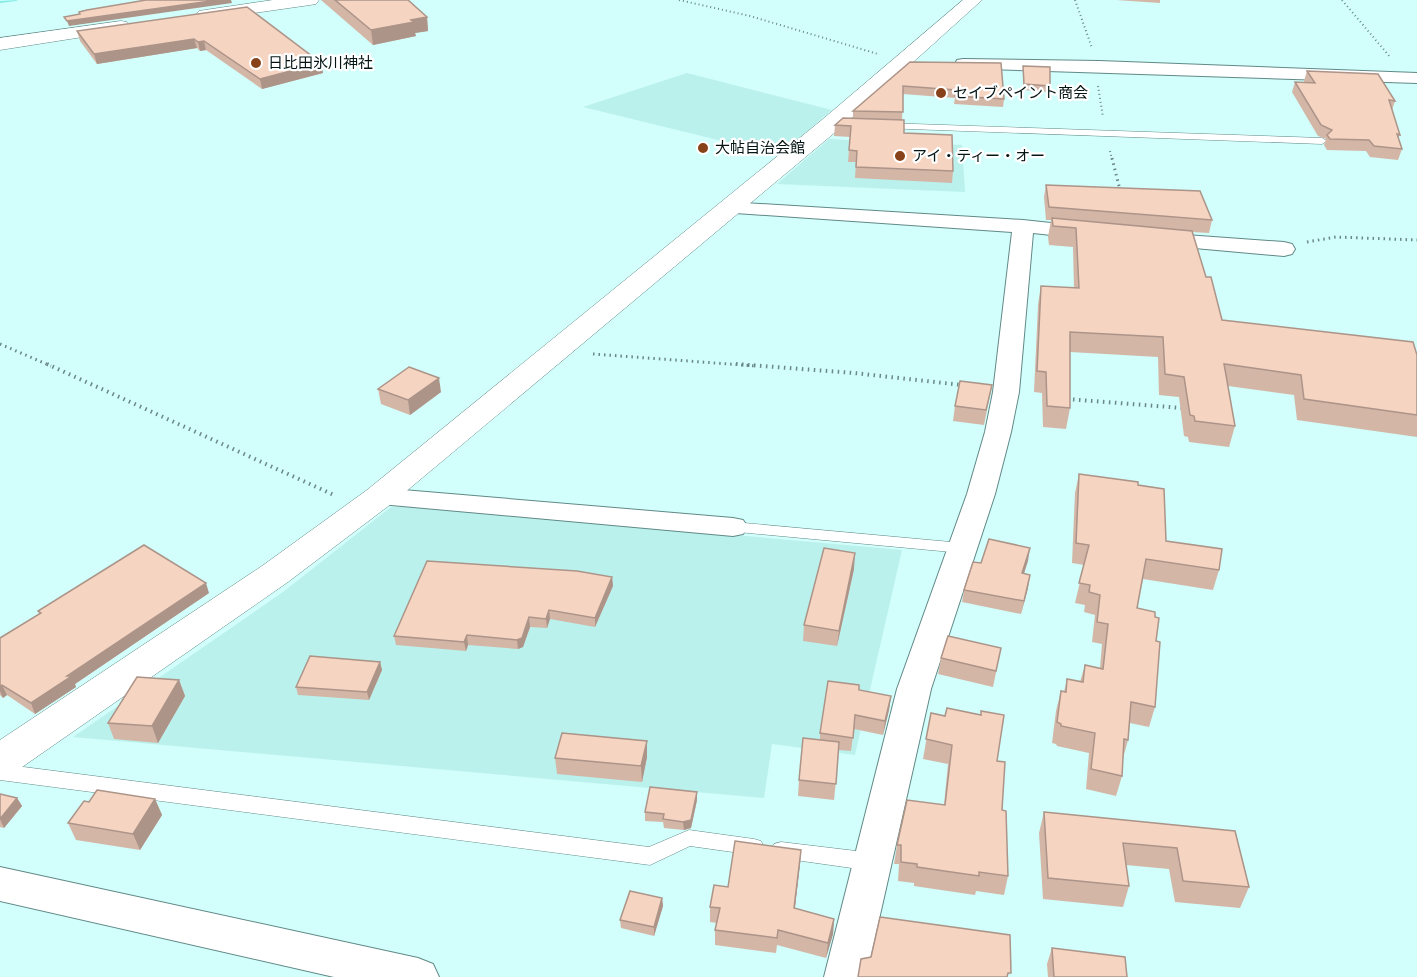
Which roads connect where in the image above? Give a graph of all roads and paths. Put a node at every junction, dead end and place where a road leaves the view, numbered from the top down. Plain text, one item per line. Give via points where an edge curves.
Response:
1 (310, 0) edge
2 (679, 0) edge
3 (973, 0) edge
4 (1075, 0) edge
5 (1342, 0) edge
6 (192, 17) edge
7 (135, 24) edge
8 (0, 44) edge
9 (909, 62) junction
10 (946, 63) edge
11 (1099, 66) junction
12 (1412, 78) edge
13 (878, 126) edge
14 (1322, 141) dead end
15 (728, 208) junction
16 (1023, 226) junction
17 (1110, 235) edge
18 (1132, 237) edge
19 (1417, 240) edge
20 (1284, 249) joint
21 (0, 344) edge
22 (554, 351) junction
23 (1006, 392) junction
24 (1059, 399) edge
25 (1189, 409) edge
26 (371, 503) junction
27 (733, 527) joint
28 (962, 548) junction
29 (0, 761) edge
30 (0, 772) edge
31 (873, 862) junction
32 (0, 884) edge
33 (418, 977) edge
34 (845, 977) edge

1 - 6 street
2 - 9 path via 750,16
3 - 9 street
4 - 11 path
5 - 12 path
7 - 8 street
9 - 15 street via 837,124
10 - 11 street
11 - 12 street
13 - 14 lane
15 - 16 street
15 - 22 street
16 - 17 street
16 - 23 street
18 - 20 street
19 - 20 path via 1336,237 1313,239
21 - 26 path
22 - 23 path via 929,380
22 - 26 street
23 - 28 street via 981,494
24 - 25 path
26 - 27 street
26 - 29 street via 266,580
27 - 28 lane
28 - 31 street via 914,689
30 - 31 lane via 650,856 689,838
31 - 34 street
32 - 33 street

